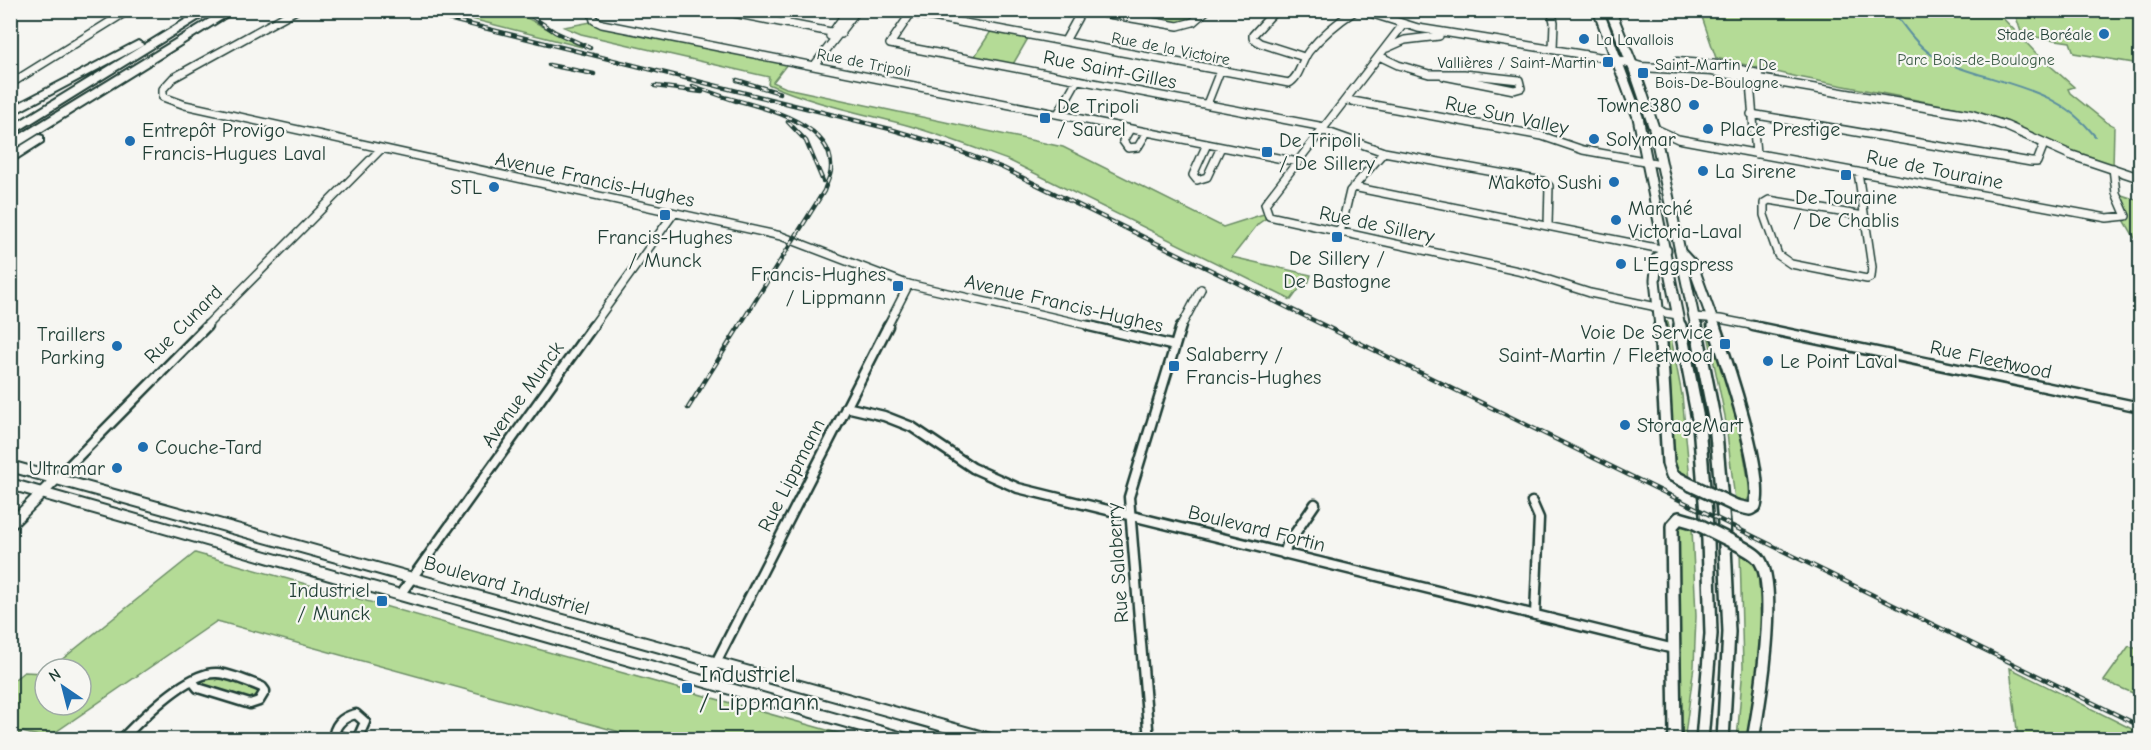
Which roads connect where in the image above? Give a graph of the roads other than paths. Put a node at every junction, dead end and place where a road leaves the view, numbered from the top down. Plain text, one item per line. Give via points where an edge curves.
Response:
1 (129, 10) edge
2 (232, 10) edge
3 (296, 10) edge
4 (591, 10) edge
5 (718, 10) edge
6 (793, 10) edge
7 (848, 10) edge
8 (857, 10) edge
9 (1083, 10) edge
10 (1207, 10) edge
11 (1276, 10) edge
12 (1358, 10) edge
13 (1551, 10) edge
14 (1598, 10) edge
15 (1610, 10) edge
16 (209, 11) edge
17 (912, 12) edge
18 (783, 23) junction
19 (208, 25) junction
20 (1402, 26) junction
21 (832, 33) junction
22 (841, 34) junction
23 (1457, 36) junction
24 (1065, 42) junction
25 (1552, 49) junction
26 (1381, 53) junction
27 (1304, 57) junction
28 (1618, 60) junction
29 (1631, 62) junction
30 (811, 66) junction
31 (1220, 71) junction
32 (1749, 74) junction
33 (1444, 76) junction
34 (1077, 80) junction
35 (10, 84) edge
36 (1347, 100) junction
37 (1207, 104) junction
38 (10, 113) edge
39 (1058, 114) junction
40 (1751, 114) junction
41 (1654, 128) junction
42 (1130, 129) junction
43 (1323, 129) junction
44 (10, 132) edge
45 (1147, 132) junction
46 (1208, 144) junction
47 (2044, 144) junction
48 (10, 147) edge
49 (1221, 147) junction
50 (381, 149) junction
51 (1384, 152) junction
52 (1756, 154) junction
53 (10, 159) edge
54 (1298, 162) junction
55 (1647, 162) junction
56 (1661, 164) junction
57 (2114, 168) junction
58 (1858, 172) junction
59 (2140, 173) edge
60 (2140, 177) edge
61 (1353, 187) junction
62 (674, 213) junction
63 (1864, 216) junction
64 (1548, 225) junction
65 (1340, 233) junction
66 (1666, 250) junction
67 (1680, 252) junction
68 (909, 284) junction
69 (1201, 289) dead end
70 (1658, 309) junction
71 (1678, 315) junction
72 (1694, 317) junction
73 (1712, 319) junction
74 (1175, 346) junction
75 (846, 407) junction
76 (2140, 407) edge
77 (10, 466) edge
78 (56, 479) junction
79 (10, 484) edge
80 (42, 494) junction
81 (1532, 502) dead end
82 (1315, 504) dead end
83 (1131, 516) junction
84 (10, 525) edge
85 (1284, 554) junction
86 (413, 578) junction
87 (400, 595) junction
88 (1535, 615) junction
89 (1674, 650) junction
90 (716, 663) junction
91 (193, 682) junction
92 (706, 682) junction
93 (1675, 738) edge
94 (122, 740) edge
95 (334, 740) edge
96 (355, 740) edge
97 (910, 740) edge
98 (994, 740) edge
99 (1149, 740) edge
100 (1702, 740) edge
101 (1723, 740) edge
102 (1753, 740) edge

1 - 35 street
2 - 19 highway
3 - 50 street, Avenue Francis-Hughes via 173,78 163,89 163,97
4 - 30 street, Rue de Tripoli via 594,20 602,24
5 - 18 street
6 - 18 street
7 - 21 street
8 - 22 street
9 - 10 street via 1178,26 1193,22
9 - 24 street
11 - 27 street via 1253,38
12 - 20 street
12 - 27 street, Rue de la Victoire via 1327,32
13 - 25 street
14 - 28 main road
15 - 29 main road
16 - 38 highway via 113,56
16 - 44 highway
17 - 24 street, Rue de la Victoire
17 - 34 street, Rue Saint-Gilles via 890,44
18 - 21 street
19 - 48 highway
19 - 53 highway
20 - 23 street
20 - 26 street, Rue de Sillery
21 - 22 street
21 - 30 street
22 - 30 street
23 - 25 street
23 - 26 street via 1405,40
24 - 31 street, Rue de la Victoire
25 - 28 street
26 - 33 street via 1416,71
26 - 36 street, Rue de Sillery
27 - 31 street, Rue de la Victoire via 1293,83
28 - 29 street
28 - 55 main road via 1636,110
29 - 32 street via 1641,67
29 - 41 main road
30 - 39 street, Rue de Tripoli
31 - 37 street
32 - 40 street
32 - 47 street via 1972,115
33 - 33 street via 1514,90 1521,88 1519,80 1499,76
34 - 37 street, Rue Saint-Gilles
34 - 39 street
36 - 43 street, Rue de Sillery
36 - 55 street, Rue Sun Valley via 1542,136 1583,150
37 - 43 street, Rue Saint-Gilles
39 - 42 street, Rue de Tripoli
40 - 47 street via 2031,162 2037,162
40 - 52 street
41 - 52 street, Rue de Touraine via 1678,139
41 - 56 main road
42 - 45 street, Rue de Tripoli
42 - 45 street via 1123,141 1128,148 1138,147
43 - 51 street, Rue Saint-Gilles
43 - 54 street, Rue de Sillery
45 - 46 street, Rue de Tripoli
46 - 49 street, Rue de Tripoli
46 - 49 street via 1193,175 1197,180 1207,177
47 - 57 street
49 - 54 street, Rue de Tripoli
50 - 62 street, Avenue Francis-Hughes
50 - 78 street, Rue Cunard
51 - 61 street
51 - 64 street, Rue Saint-Gilles via 1543,181 1549,186
52 - 58 street, Rue de Touraine
54 - 65 street, Rue de Sillery via 1265,204 1267,213
55 - 56 street, Rue Sun Valley
55 - 66 main road
56 - 67 main road
57 - 58 street, Rue de Touraine via 2116,193 2126,213 2123,219
57 - 59 street
57 - 60 street
58 - 63 street
61 - 64 street
61 - 65 street
62 - 68 street, Avenue Francis-Hughes via 793,240
62 - 86 street, Avenue Munck
63 - 63 street via 1781,201 1764,203 1764,215 1778,255 1791,264 1867,279 1871,278 1872,267
64 - 66 street via 1590,237
65 - 70 street, Rue de Sillery via 1527,273
66 - 70 main road via 1657,258 1655,267
66 - 71 main road
67 - 72 main road
67 - 73 main road via 1693,266
68 - 74 street, Avenue Francis-Hughes
68 - 75 street, Rue Lippmann
69 - 74 street, Rue Salaberry via 1184,317
70 - 71 street, Rue de Sillery
70 - 73 main road, bridge via 1668,469 1674,476 1745,509 1757,503 1744,421
71 - 100 main road via 1699,424 1708,550 1711,646
72 - 73 street, Rue Fleetwood
72 - 101 main road via 1716,427 1728,580 1730,645
73 - 76 street, Rue Fleetwood
74 - 83 street, Rue Salaberry via 1131,488
75 - 83 street, Boulevard Fortin via 912,427 968,465 1010,485
75 - 90 street, Rue Lippmann
77 - 78 street, Boulevard Industriel
78 - 80 street, Rue Cunard
78 - 86 street, Boulevard Industriel
79 - 80 street, Boulevard Industriel
80 - 84 street, Rue Cunard
80 - 87 street, Boulevard Industriel
81 - 88 street via 1539,517
82 - 85 street
83 - 85 street, Boulevard Fortin
83 - 99 street, Rue Salaberry
85 - 88 street, Boulevard Fortin
86 - 87 street, Avenue Munck
86 - 90 street, Boulevard Industriel
87 - 92 street, Boulevard Industriel
88 - 89 street, Boulevard Fortin
89 - 93 main road
89 - 102 main road, bridge via 1672,524 1679,518 1739,545 1763,565 1767,617
90 - 92 street, Rue Lippmann
90 - 98 street, Boulevard Industriel
91 - 91 street via 198,688 250,704 259,701 266,691 218,673
91 - 94 street via 157,706
92 - 97 street, Boulevard Industriel
95 - 96 street
95 - 96 street via 334,729 340,721 356,714 365,722

